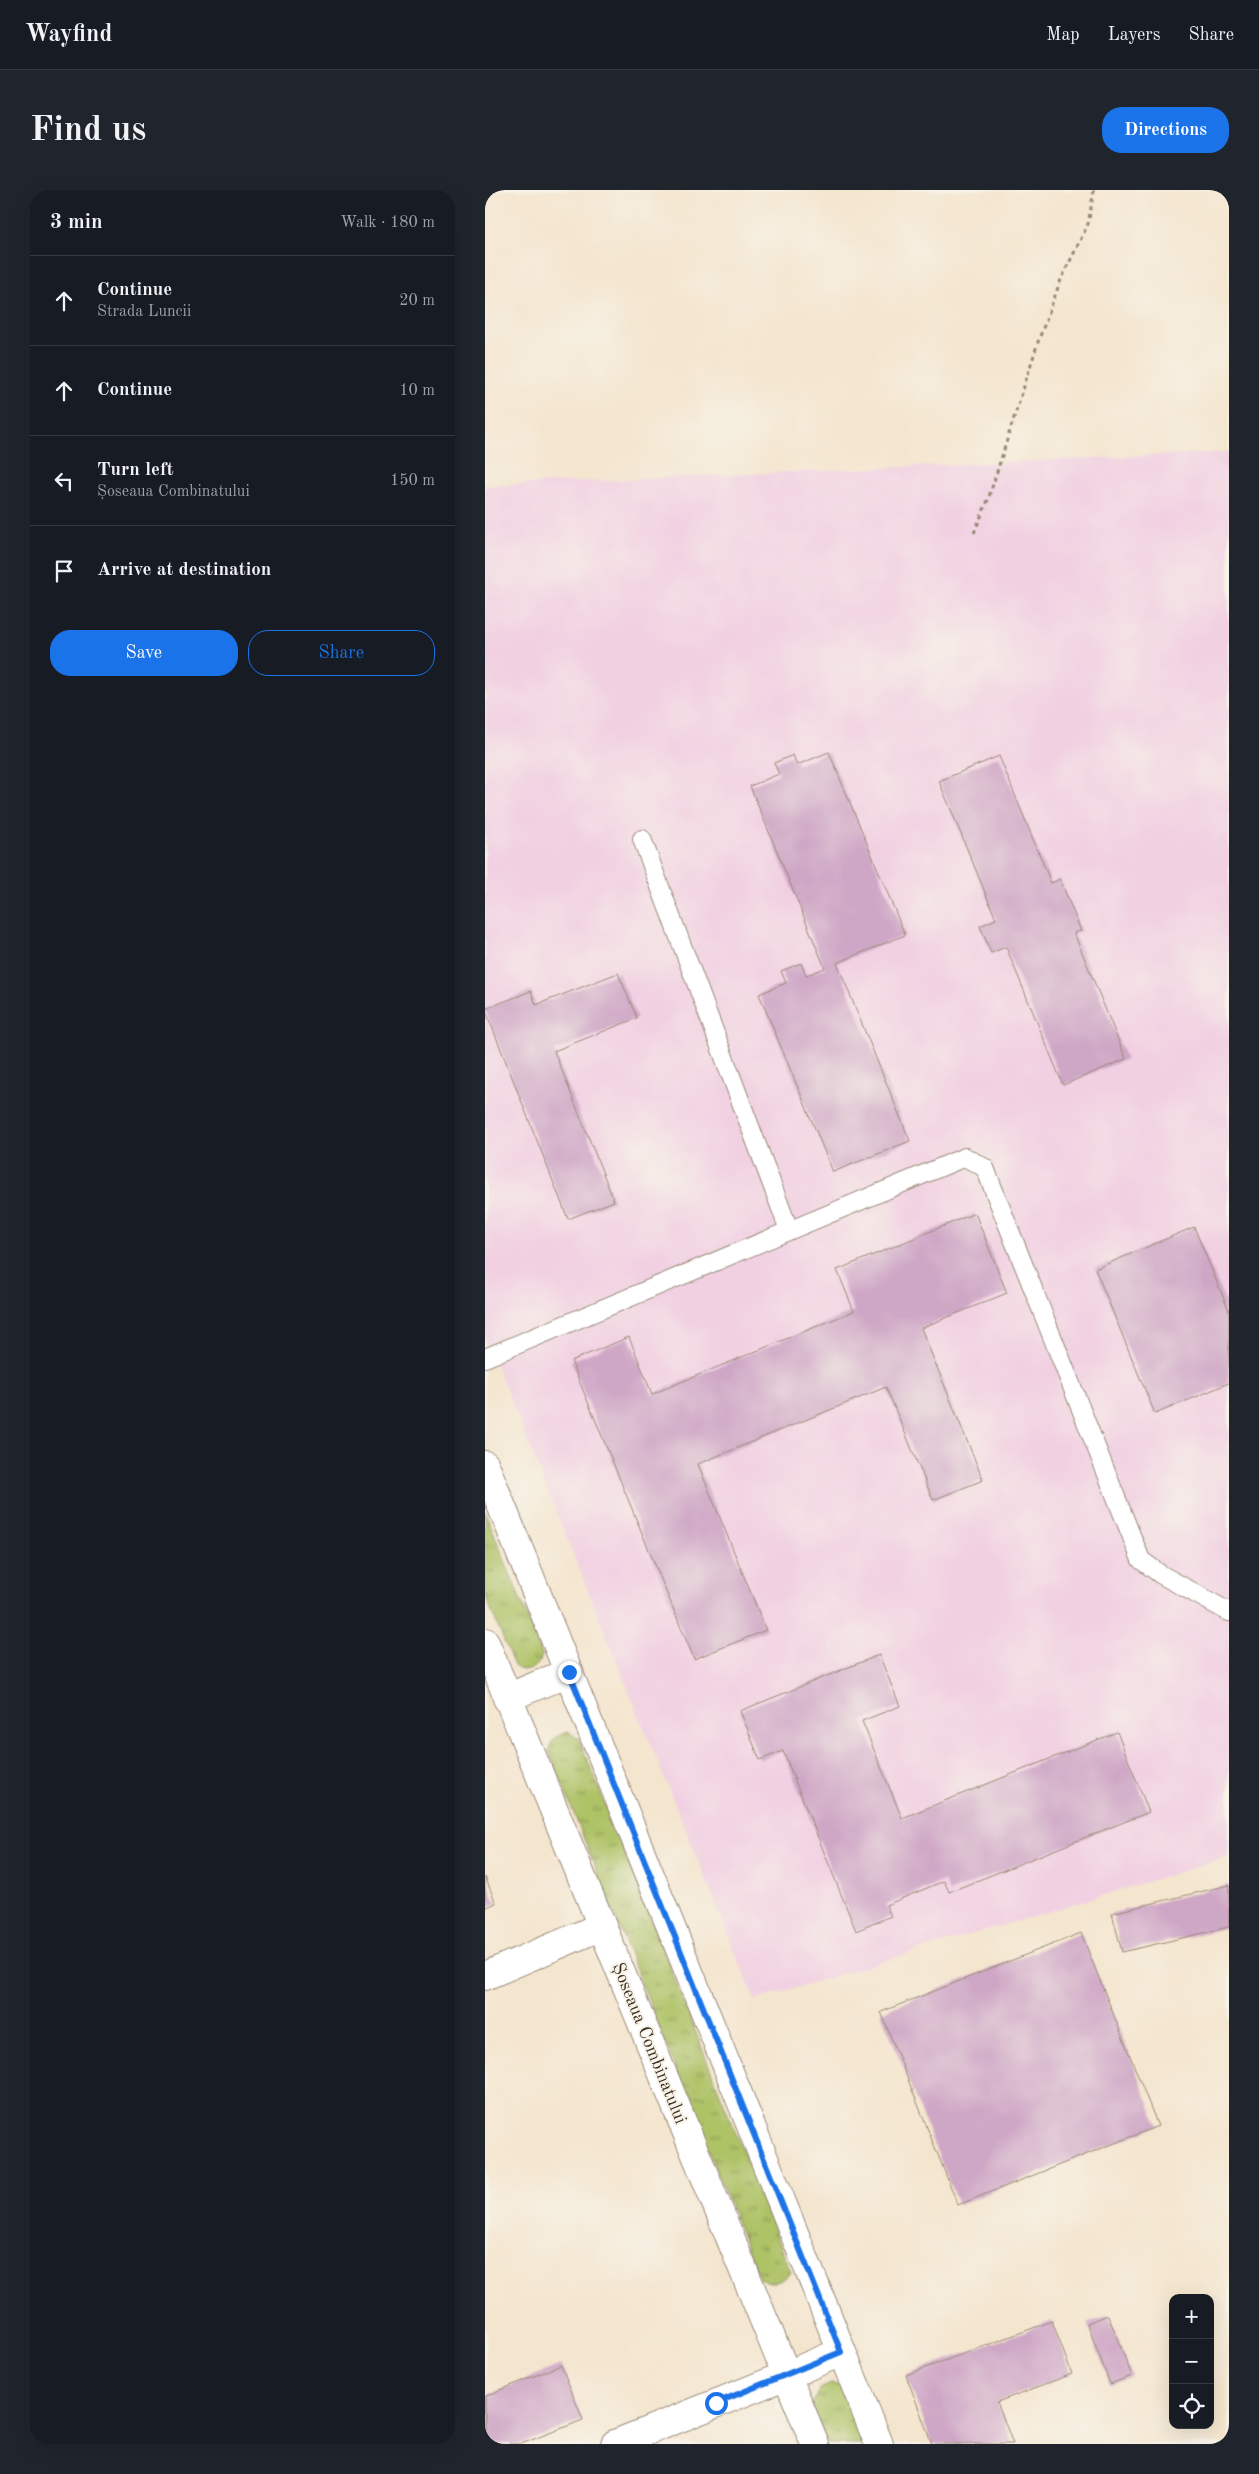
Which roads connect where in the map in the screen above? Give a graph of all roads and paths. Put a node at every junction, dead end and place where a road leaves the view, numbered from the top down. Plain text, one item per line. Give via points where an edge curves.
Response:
1 (1094, 190) edge
2 (974, 533) dead end
3 (642, 839) dead end
4 (789, 1230) junction
5 (485, 1358) edge
6 (485, 1465) edge
7 (1229, 1612) edge
8 (485, 1642) edge
9 (569, 1672) junction
10 (507, 1698) junction
11 (601, 1926) junction
12 (485, 1976) edge
13 (841, 2352) junction
14 (787, 2375) junction
15 (615, 2444) edge
16 (815, 2444) edge
17 (879, 2444) edge

1 - 2 path via 1087,224 1060,282 1039,339 988,500
3 - 4 lane
4 - 5 lane
4 - 7 lane via 965,1157 985,1168 1141,1560
6 - 9 main road
8 - 10 main road, Șoseaua Combinatului
9 - 10 main road
9 - 13 main road
10 - 11 main road, Șoseaua Combinatului
11 - 12 main road
11 - 14 main road, Șoseaua Combinatului
13 - 14 main road
13 - 17 main road
14 - 15 main road
14 - 16 main road, Șoseaua Combinatului

